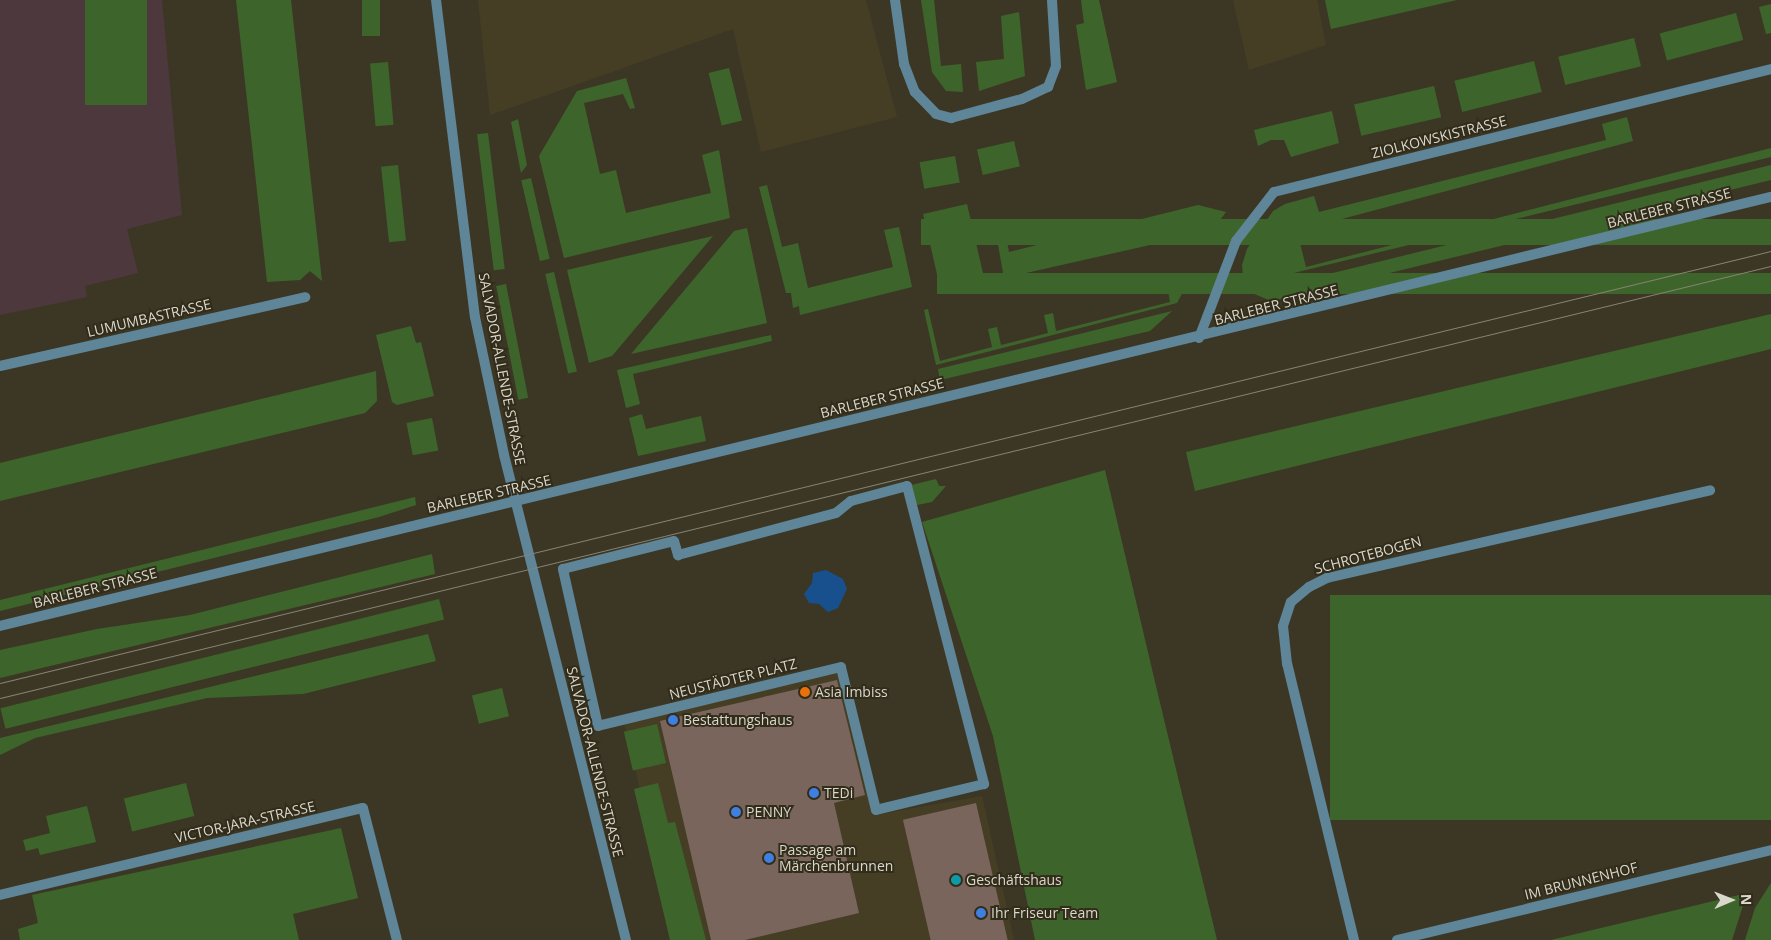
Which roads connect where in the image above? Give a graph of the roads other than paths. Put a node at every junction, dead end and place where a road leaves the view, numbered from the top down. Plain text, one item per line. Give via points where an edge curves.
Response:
1 (436, 0) edge
2 (895, 0) edge
3 (1052, 0) edge
4 (1771, 69) edge
5 (1771, 197) edge
6 (305, 297) dead end
7 (1200, 338) junction
8 (0, 366) edge
9 (907, 486) joint
10 (1710, 490) dead end
11 (517, 501) junction
12 (0, 626) edge
13 (1771, 850) edge
14 (0, 895) edge
15 (397, 940) edge
16 (626, 940) edge
17 (1354, 940) edge
18 (1397, 940) edge

1 - 11 street, SALVADOR-ALLENDE-STRASSE via 475,317
2 - 3 street via 904,64 914,92 936,114 952,118 1022,99 1048,87 1056,66
4 - 7 street, ZIOLKOWSKISTRASSE via 1274,192 1236,241
5 - 7 street, BARLEBER STRASSE
6 - 8 street, LUMUMBASTRASSE
7 - 11 street, BARLEBER STRASSE
9 - 9 street, NEUSTÄDTER PLATZ via 984,784 876,810 841,668 598,726 563,569 674,541 678,555 836,513 851,501
10 - 17 street, SCHROTEBOGEN via 1327,578 1308,587 1291,602 1283,626 1287,664
11 - 12 street, BARLEBER STRASSE
11 - 16 street, SALVADOR-ALLENDE-STRASSE
13 - 18 street, IM BRUNNENHOF
14 - 15 street, VICTOR-JARA-STRASSE via 363,808

